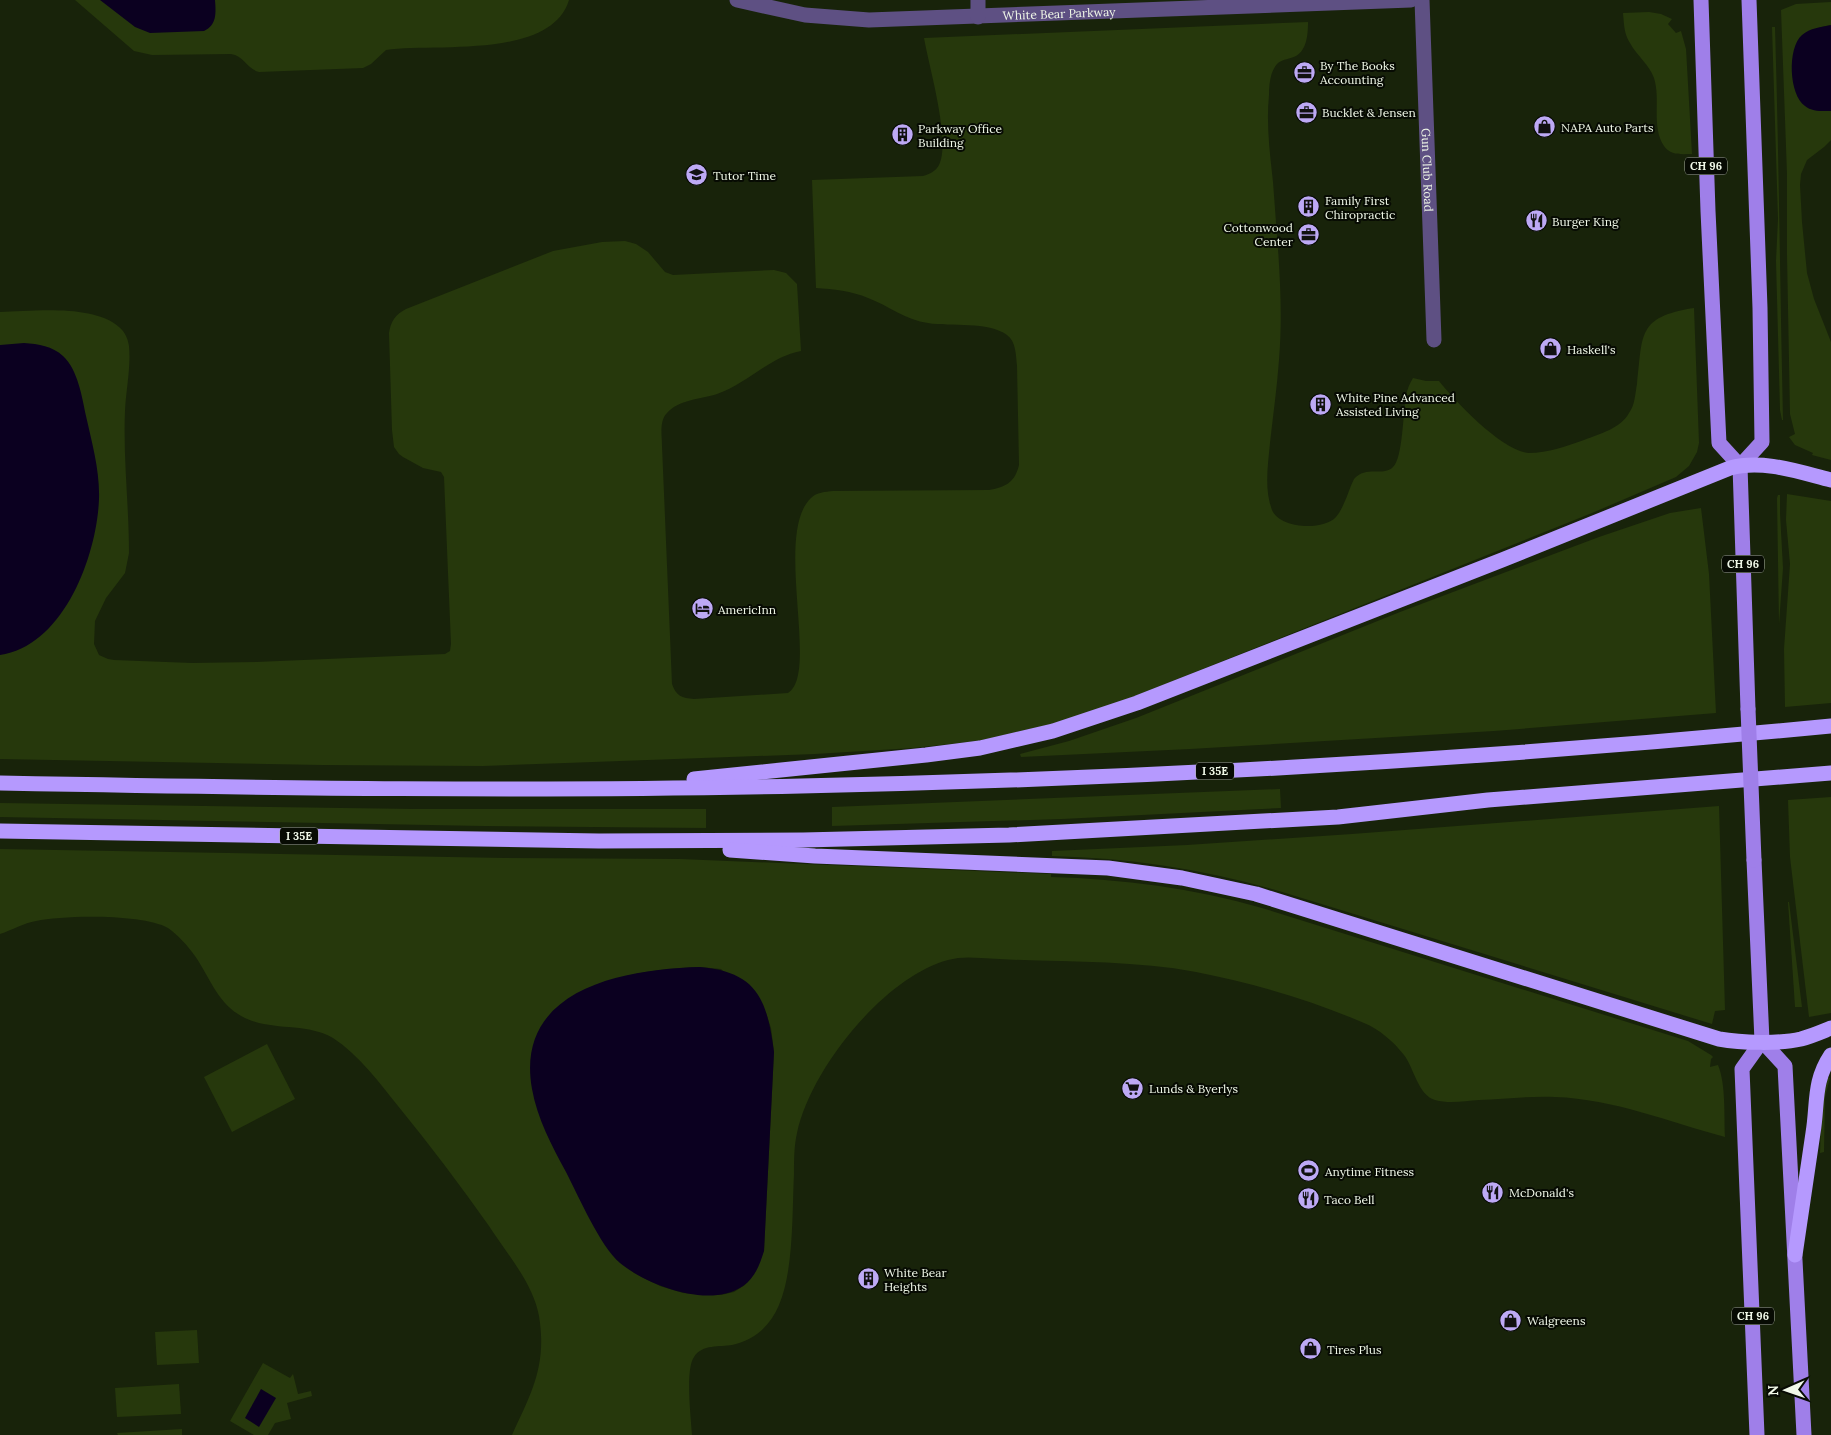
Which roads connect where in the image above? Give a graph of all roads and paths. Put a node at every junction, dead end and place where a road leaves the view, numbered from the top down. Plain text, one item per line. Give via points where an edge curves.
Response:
1 (737, 0) edge
2 (978, 0) edge
3 (1411, 0) edge
4 (1422, 0) edge
5 (1701, 0) edge
6 (1749, 0) edge
7 (978, 17) junction
8 (1434, 340) dead end
9 (1740, 466) junction
10 (1831, 480) edge
11 (1831, 726) edge
12 (1831, 773) edge
13 (0, 783) edge
14 (598, 789) junction
15 (0, 831) edge
16 (599, 841) junction
17 (1831, 1028) edge
18 (1762, 1041) junction
19 (1831, 1055) edge
20 (1795, 1255) junction
21 (1757, 1435) edge
22 (1804, 1435) edge

1 - 7 street, White Bear Parkway via 842,19
2 - 7 street
3 - 7 street, White Bear Parkway
4 - 8 street, Gun Club Road
5 - 9 main road, CH 96 via 1719,443
6 - 9 main road via 1762,442
9 - 10 highway via 1779,467
9 - 14 highway via 1146,700 1059,730 944,753
9 - 18 main road, CH 96, bridge
11 - 14 highway, I 35E via 1532,752 1216,771 904,783
12 - 16 highway, I 35E via 1214,825 886,839
13 - 14 highway, I 35E
15 - 16 highway, I 35E
16 - 18 highway via 825,856 1085,866 1182,878 1256,894 1719,1039
17 - 18 highway via 1797,1040
18 - 20 main road via 1785,1066
18 - 21 main road, CH 96 via 1742,1069
19 - 20 highway via 1817,1085
20 - 22 main road

